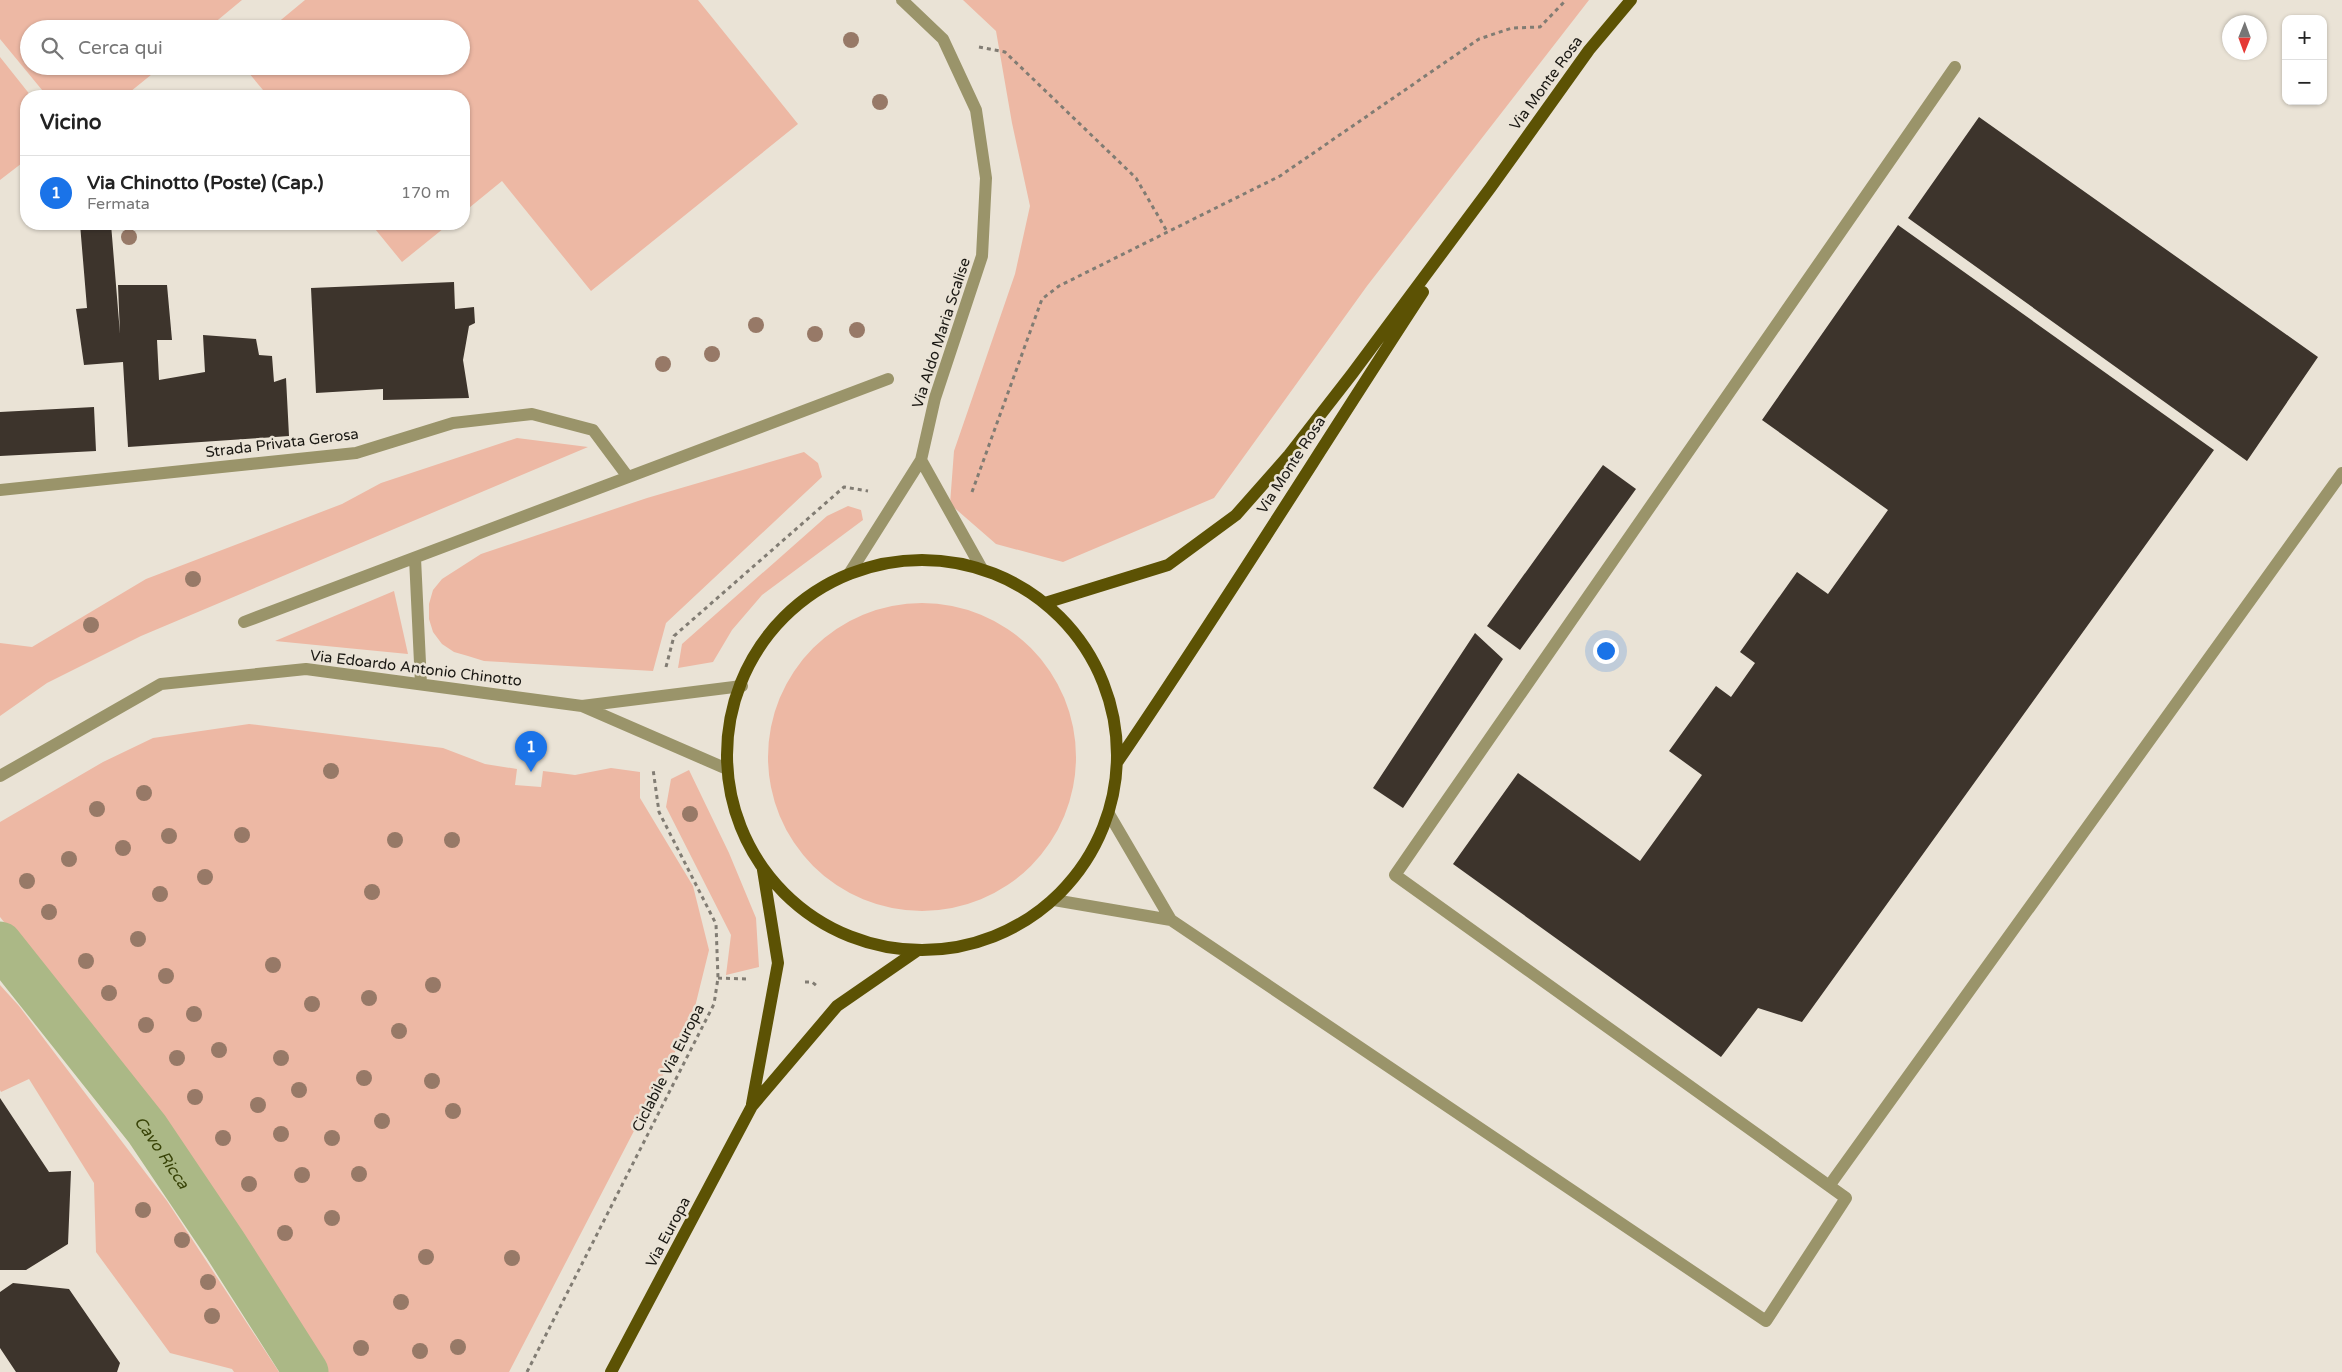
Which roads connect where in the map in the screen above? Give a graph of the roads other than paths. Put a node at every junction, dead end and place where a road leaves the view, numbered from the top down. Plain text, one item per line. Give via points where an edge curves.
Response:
1 (902, 0) edge
2 (1631, 0) edge
3 (1955, 67) dead end
4 (1491, 187) junction
5 (888, 379) dead end
6 (921, 460) junction
7 (2342, 473) edge
8 (628, 477) junction
9 (0, 490) edge
10 (415, 558) junction
11 (982, 569) junction
12 (849, 574) junction
13 (1046, 602) junction
14 (244, 622) dead end
15 (421, 684) junction
16 (742, 686) junction
17 (582, 706) junction
18 (1118, 761) junction
19 (727, 769) junction
20 (0, 776) edge
21 (1109, 814) junction
22 (763, 869) junction
23 (1054, 900) junction
24 (1171, 920) junction
25 (918, 950) junction
26 (752, 1106) junction
27 (1829, 1186) junction
28 (611, 1372) edge

1 - 6 street, Via Aldo Maria Scalise via 943,39 976,110 986,178 982,256 935,398
2 - 4 main road, Via Monte Rosa via 1589,50
3 - 27 street via 1395,875
4 - 13 main road, Via Monte Rosa via 1329,404 1236,515 1168,565
4 - 18 main road, Via Monte Rosa via 1271,525 1205,633
5 - 8 street
6 - 11 street
6 - 12 street, Via Aldo Maria Scalise
7 - 27 street
8 - 9 street, Strada Privata Gerosa via 593,430 532,414 453,423 356,453
8 - 10 street
10 - 14 street
10 - 15 street
11 - 12 main road via 938,560 892,562
11 - 13 main road via 1015,583
12 - 16 main road via 794,607 753,656
13 - 18 main road via 1086,647 1111,701
15 - 17 street, Via Edoardo Antonio Chinotto
15 - 20 street, Via Edoardo Antonio Chinotto via 306,669 161,684
16 - 17 street, Via Edoardo Antonio Chinotto
16 - 19 main road via 730,715
17 - 19 street, Via Edoardo Antonio Chinotto
18 - 21 main road
19 - 22 main road via 738,821
21 - 23 main road via 1086,863
21 - 24 street
22 - 25 main road via 794,902 831,928 874,944
22 - 26 main road, Via Europa via 778,963
23 - 24 street
23 - 25 main road via 1013,928 967,945
24 - 27 street via 1766,1321 1846,1198
25 - 26 main road, Via Europa via 837,1006
26 - 28 main road, Via Europa

